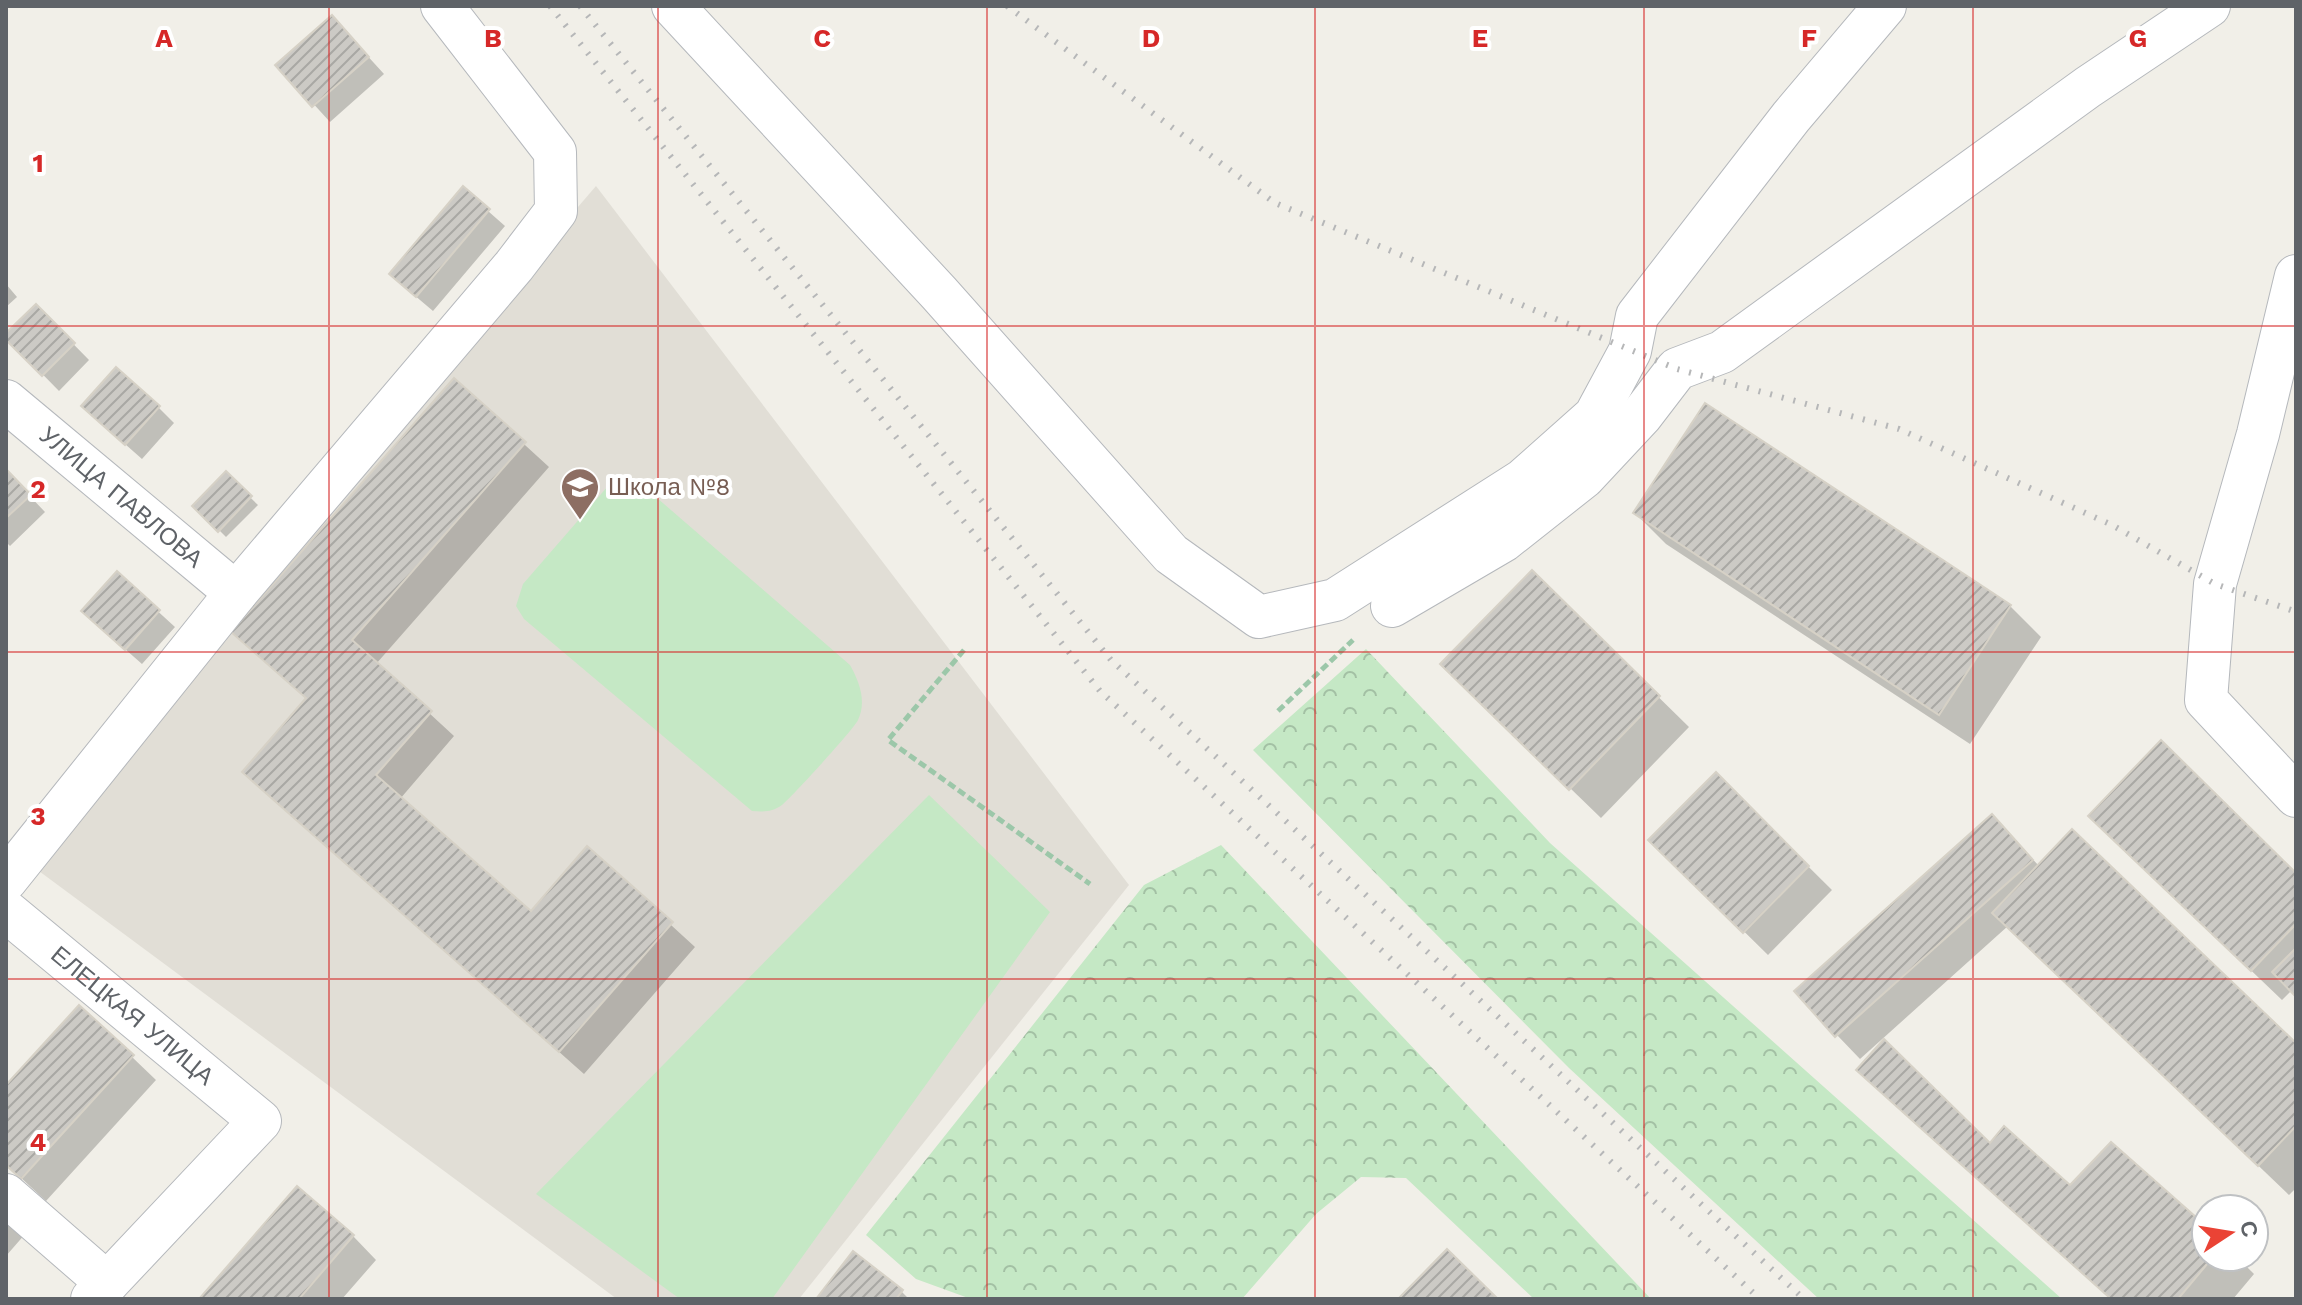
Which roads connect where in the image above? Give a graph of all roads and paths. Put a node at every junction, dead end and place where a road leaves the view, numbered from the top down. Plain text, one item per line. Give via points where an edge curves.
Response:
1 (442, 6) edge
2 (673, 6) edge
3 (1885, 6) edge
4 (2209, 6) edge
5 (2296, 276) edge
6 (6, 401) edge
7 (236, 593) junction
8 (1392, 606) dead end
9 (964, 650) dead end
10 (1309, 679) dead end
11 (1278, 711) dead end
12 (2296, 796) edge
13 (6, 880) edge
14 (1090, 884) dead end
15 (6, 911) edge
16 (6, 1195) edge
17 (100, 1291) edge

1 - 7 street via 555,152 556,211
2 - 3 street via 1171,554 1259,617 1335,600 1523,480 1595,416 1630,351 1637,316 1791,117
4 - 8 street via 2088,87 1722,352 1677,369 1584,477 1503,541
5 - 12 street via 2215,584 2206,700
6 - 7 street, УЛИЦА ПАВЛОВА
7 - 13 street
9 - 14 path via 888,740
10 - 11 path
15 - 17 street, ЕЛЕЦКАЯ УЛИЦА via 260,1121
16 - 17 street

